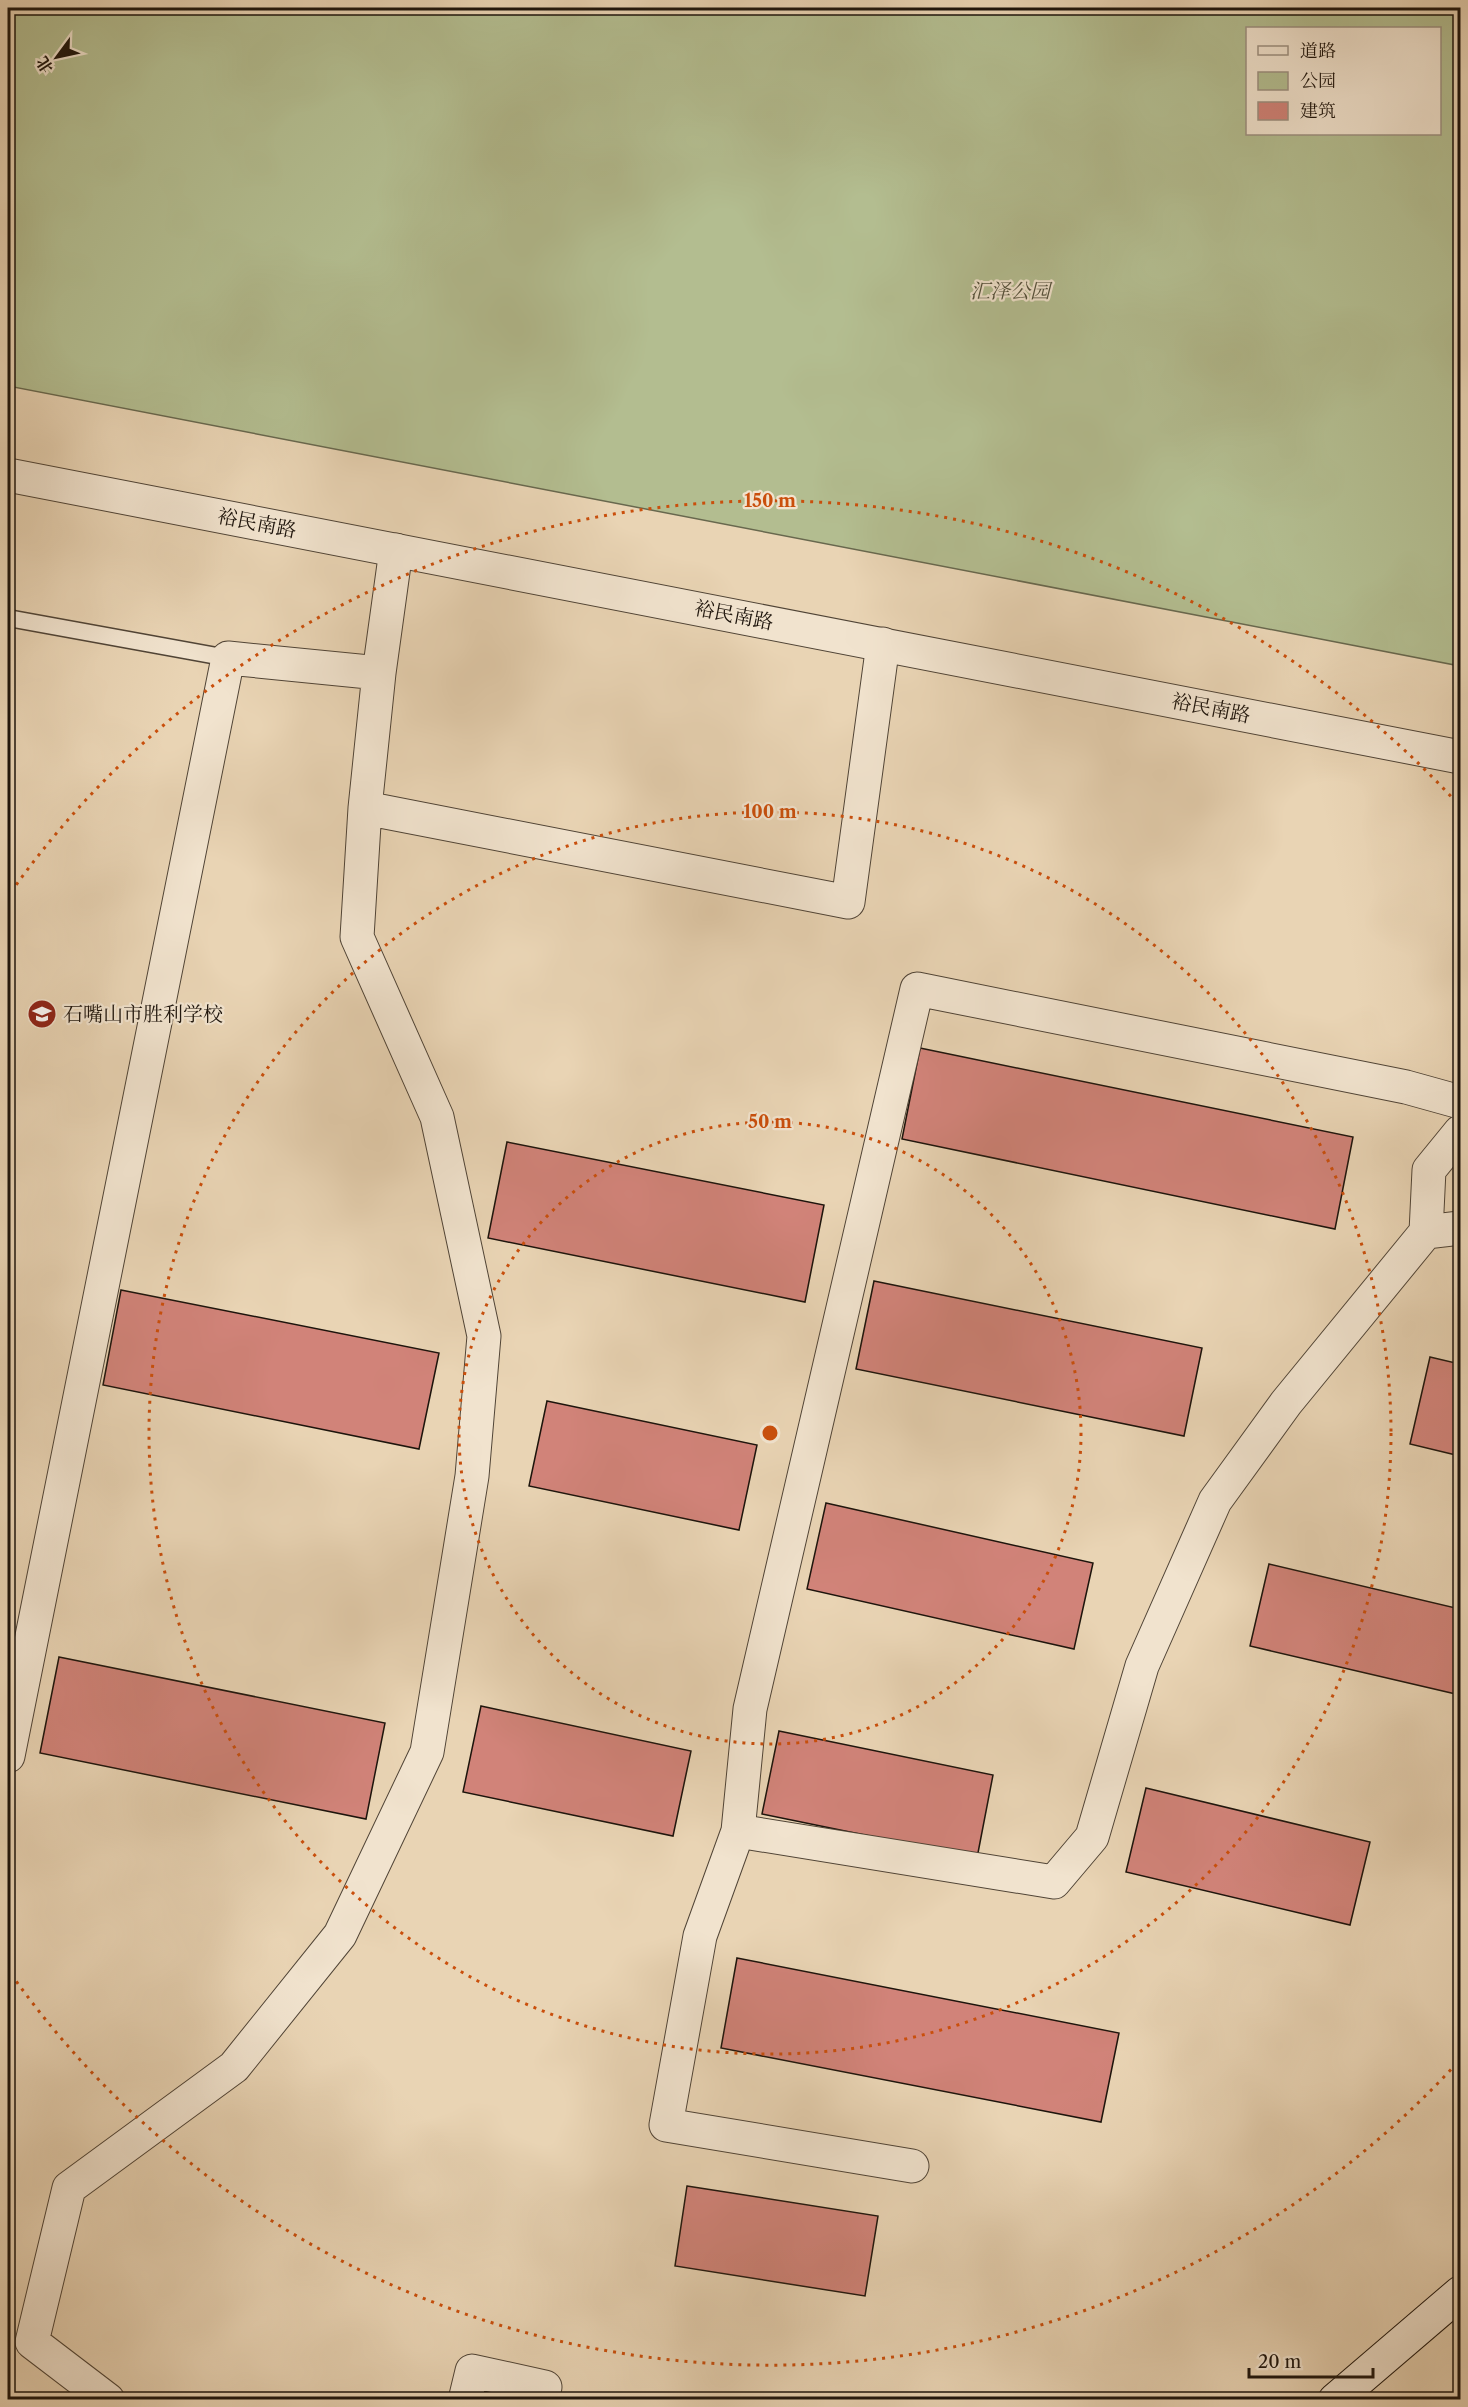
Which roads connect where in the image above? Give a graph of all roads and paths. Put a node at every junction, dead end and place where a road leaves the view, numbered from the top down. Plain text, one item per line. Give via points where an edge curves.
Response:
1 (8, 475) edge
2 (396, 550) junction
3 (8, 618) edge
4 (883, 644) junction
5 (228, 658) junction
6 (379, 673) junction
7 (1461, 757) edge
8 (365, 808) junction
9 (1461, 1102) edge
10 (1461, 1132) edge
11 (1461, 1228) edge
12 (1426, 1232) junction
13 (8, 1756) edge
14 (738, 1831) junction
15 (912, 2166) dead end
16 (1461, 2292) edge
17 (544, 2388) dead end
18 (108, 2400) edge
19 (465, 2400) edge
20 (1335, 2400) edge

1 - 2 street, 裕民南路
2 - 4 street, 裕民南路
2 - 6 street
3 - 5 lane
4 - 7 street, 裕民南路
4 - 8 street via 848,902
5 - 6 street
5 - 13 street
6 - 8 street
8 - 18 street via 357,937 437,1117 484,1336 472,1476 427,1752 340,1935 234,2067 69,2188 32,2342
9 - 14 street via 1406,1087 916,989 750,1709
10 - 12 street via 1429,1170
11 - 12 street
12 - 14 street via 1286,1404 1215,1501 1142,1666 1092,1837 1054,1882
14 - 15 street via 700,1936 666,2125
16 - 20 street
17 - 19 street via 472,2371

